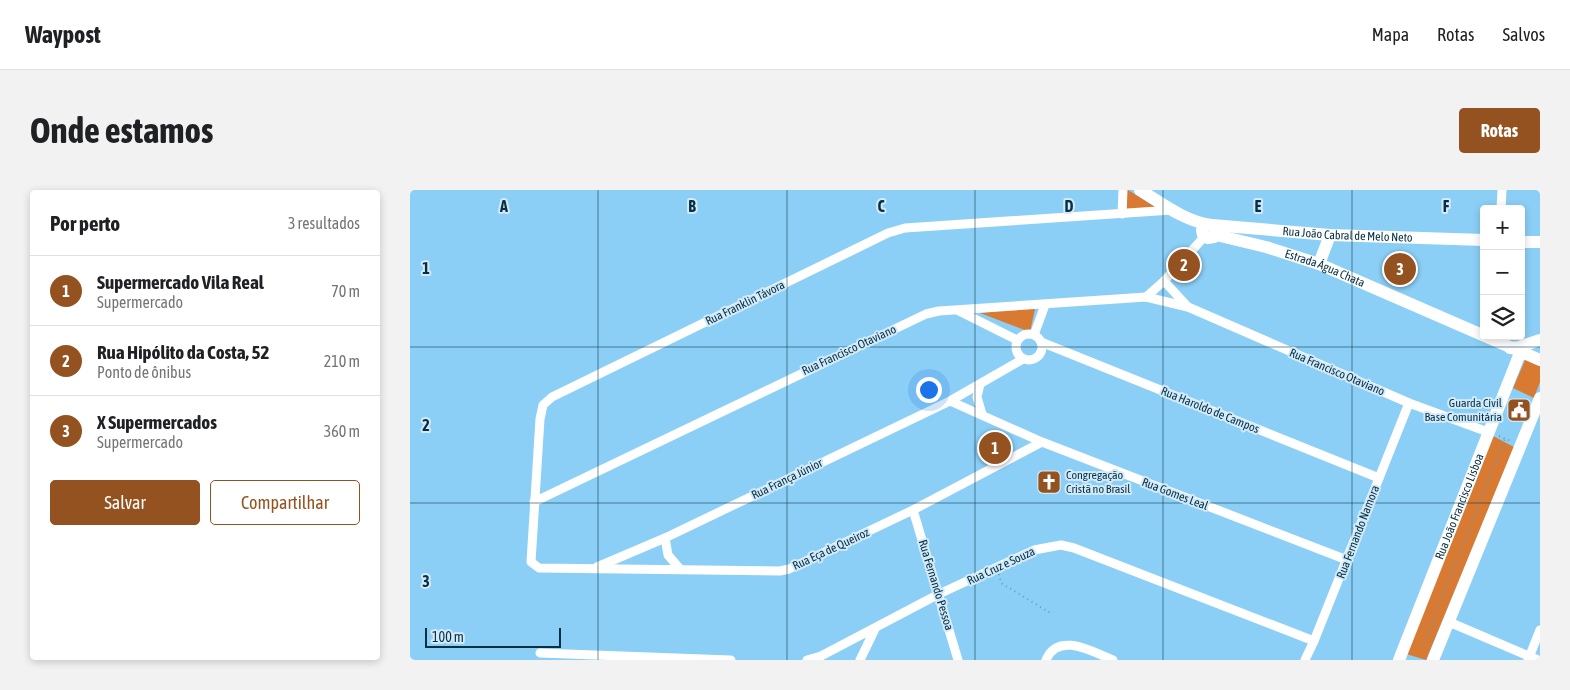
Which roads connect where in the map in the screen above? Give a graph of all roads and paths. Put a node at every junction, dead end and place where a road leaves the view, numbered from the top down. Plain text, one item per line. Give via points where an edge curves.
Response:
1 (1123, 190) edge
2 (1140, 190) edge
3 (1502, 190) edge
4 (1502, 205) edge
5 (1177, 213) junction
6 (1122, 214) junction
7 (1208, 231) junction
8 (1330, 235) junction
9 (1480, 240) edge
10 (1525, 242) edge
11 (1540, 242) edge
12 (1319, 264) junction
13 (1164, 281) junction
14 (1146, 297) junction
15 (1045, 305) junction
16 (1188, 307) junction
17 (959, 311) junction
18 (1034, 335) junction
19 (1018, 340) junction
20 (1540, 340) edge
21 (1041, 342) junction
22 (1515, 350) junction
23 (1022, 359) junction
24 (1540, 360) edge
25 (980, 384) junction
26 (1540, 398) edge
27 (950, 401) junction
28 (1409, 402) junction
29 (982, 414) junction
30 (1488, 432) junction
31 (1505, 438) junction
32 (1042, 442) junction
33 (1520, 446) junction
34 (1379, 478) junction
35 (534, 502) junction
36 (913, 510) junction
37 (665, 538) junction
38 (1347, 560) junction
39 (997, 567) junction
40 (539, 568) joint
41 (592, 569) junction
42 (680, 569) junction
43 (939, 594) junction
44 (1052, 614) dead end
45 (1449, 622) junction
46 (874, 629) junction
47 (1540, 630) edge
48 (1314, 642) junction
49 (1423, 645) dead end
50 (540, 653) dead end
51 (619, 659) edge
52 (1532, 659) edge
53 (731, 660) edge
54 (807, 660) edge
55 (860, 660) edge
56 (958, 660) edge
57 (1046, 660) edge
58 (1113, 660) edge
59 (1305, 660) edge
60 (1399, 660) edge
61 (1433, 660) edge

1 - 6 street
2 - 5 street
3 - 4 street
5 - 6 street, Rua Franklin Távora
5 - 7 street
6 - 35 street, Rua Franklin Távora via 905,228 552,397 541,411
7 - 8 street, Rua João Cabral de Melo Neto
7 - 12 street, Estrada Água Chata
7 - 13 street
8 - 9 street, Rua João Cabral de Melo Neto
8 - 12 street
10 - 11 street
12 - 22 street, Estrada Água Chata
13 - 14 street
13 - 16 street, Rua Francisco Otaviano
14 - 15 street, Rua Francisco Otaviano
14 - 16 street, Rua Francisco Otaviano
15 - 17 street, Rua Francisco Otaviano
15 - 18 street
16 - 28 street, Rua Francisco Otaviano
17 - 19 street
17 - 35 street, Rua Francisco Otaviano via 926,314
18 - 19 street via 1024,335
18 - 21 street
19 - 23 street via 1016,352
20 - 22 street
21 - 23 street via 1039,356 1031,360
21 - 34 street, Rua Haroldo de Campos
22 - 24 street, Estrada Água Chata
22 - 30 street, Rua João Francisco Lisboa
23 - 25 street, Rua França Júnior
25 - 27 street, Rua França Júnior
25 - 29 street via 977,397
26 - 33 street
27 - 29 street, Rua Gomes Leal
27 - 37 street, Rua França Júnior
28 - 30 street, Rua Francisco Otaviano
28 - 34 street, Rua Fernando Namora
29 - 32 street, Rua Gomes Leal
30 - 31 path
30 - 60 street, Rua João Francisco Lisboa
31 - 33 path
31 - 49 path
32 - 36 street, Rua Eça de Queiroz
32 - 38 street, Rua Gomes Leal
33 - 45 street
34 - 38 street, Rua Fernando Namora
35 - 40 street, Rua Franklin Távora via 530,553 531,562
36 - 42 street, Rua Eça de Queiroz via 789,569
36 - 43 street, Rua Fernando Pessoa
37 - 41 street, Rua França Júnior
37 - 42 street via 668,555
38 - 48 street, Rua Fernando Namora
39 - 43 street, Rua Cruz e Souza
39 - 44 path via 1001,583
39 - 48 street, Rua Cruz e Souza via 1048,546 1074,548
40 - 41 street, Rua Eça de Queiroz
41 - 42 street, Rua Eça de Queiroz
43 - 46 street, Rua Cruz e Souza
43 - 56 street, Rua Fernando Pessoa
45 - 52 street
45 - 61 street
46 - 54 street, Rua Cruz e Souza
46 - 55 street
47 - 52 street
48 - 59 street, Rua Fernando Namora
50 - 51 street
51 - 53 street
57 - 58 street via 1061,644 1070,644

